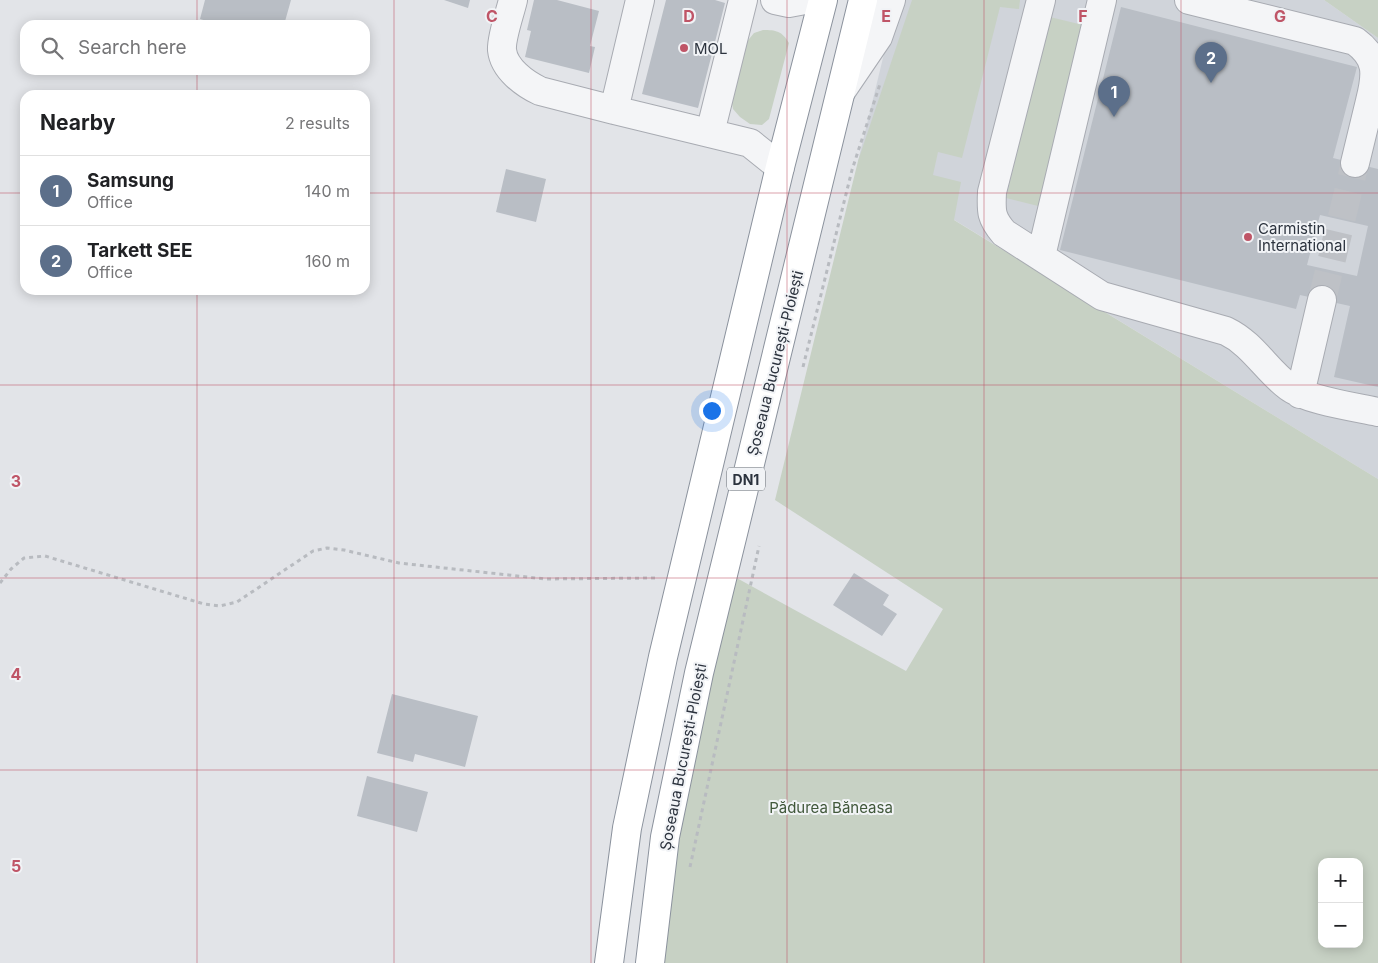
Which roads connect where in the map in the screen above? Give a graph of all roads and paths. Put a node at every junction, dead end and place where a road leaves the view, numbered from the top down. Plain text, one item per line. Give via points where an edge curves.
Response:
1 (514, 0) edge
2 (640, 0) edge
3 (743, 0) edge
4 (775, 0) edge
5 (805, 0) edge
6 (823, 0) edge
7 (863, 0) edge
8 (891, 0) edge
9 (1041, 0) edge
10 (1102, 0) edge
11 (1189, 0) edge
12 (882, 76) dead end
13 (840, 94) junction
14 (1374, 102) edge
15 (614, 110) junction
16 (710, 133) junction
17 (1355, 163) tunnel mouth
18 (780, 168) junction
19 (1041, 256) junction
20 (1322, 300) tunnel mouth
21 (801, 373) dead end
22 (1300, 394) junction
23 (1378, 412) edge
24 (759, 545) dead end
25 (682, 578) junction
26 (0, 583) edge
27 (688, 875) dead end
28 (610, 963) edge
29 (650, 963) edge

1 - 15 lane via 502,47 509,67 540,91
2 - 15 lane
3 - 16 lane
4 - 5 lane via 789,3
6 - 18 highway, DN1
7 - 13 highway, Șoseaua București-Ploiești / DN1
8 - 13 lane via 878,37
9 - 19 lane via 992,192 992,214 996,224 1004,233
10 - 19 lane
11 - 14 lane via 1355,40 1372,52 1377,62
12 - 21 path via 852,170
13 - 29 highway, Șoseaua București-Ploiești / DN1 via 699,673 665,837
14 - 17 lane
15 - 16 lane
16 - 18 lane via 750,143
18 - 25 highway, DN1
19 - 22 lane via 1102,296 1238,337 1280,380
20 - 22 lane
22 - 23 lane
24 - 27 path
25 - 26 path via 545,579 399,564 327,548 313,551 237,602 220,606 45,556 24,558
25 - 28 highway, DN1 via 627,828

